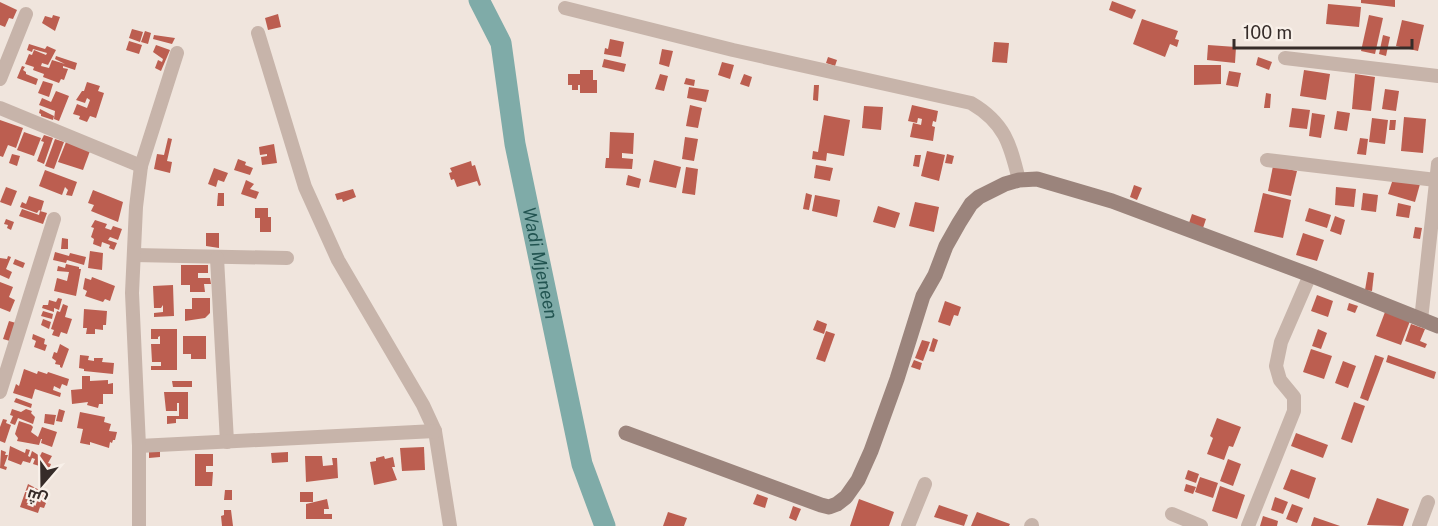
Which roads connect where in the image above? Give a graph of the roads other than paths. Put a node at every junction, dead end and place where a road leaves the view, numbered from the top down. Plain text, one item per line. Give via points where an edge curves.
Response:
1 (565, 8) dead end
2 (26, 14) dead end
3 (258, 33) dead end
4 (177, 53) dead end
5 (1285, 58) dead end
6 (1438, 76) edge
7 (0, 79) edge
8 (0, 108) edge
9 (1267, 160) dead end
10 (1438, 164) edge
11 (141, 166) junction
12 (1019, 180) junction
13 (1436, 180) junction
14 (1436, 212) edge
15 (54, 219) dead end
16 (134, 255) junction
17 (217, 258) junction
18 (287, 258) dead end
19 (1310, 275) junction
20 (1422, 320) junction
21 (1438, 326) edge
22 (0, 392) edge
23 (435, 430) junction
24 (626, 433) dead end
25 (227, 442) junction
26 (139, 446) junction
27 (925, 484) dead end
28 (1428, 502) dead end
29 (1172, 514) dead end
30 (139, 526) edge
31 (450, 526) edge
32 (908, 526) edge
33 (1201, 526) edge
34 (1248, 526) edge
35 (1419, 526) edge

1 - 12 street via 971,103 1003,129
2 - 7 street
3 - 23 street via 305,187 338,260
4 - 11 street
5 - 6 street
8 - 11 street
9 - 13 street
10 - 13 street
11 - 16 street
12 - 19 street via 1053,182 1112,201
12 - 24 street via 979,197 959,223 924,296 871,451 853,488 837,504 829,507 812,502
13 - 14 street
14 - 20 street
15 - 22 street
16 - 17 street
16 - 26 street
17 - 18 street
17 - 25 street
19 - 20 street
19 - 34 street via 1281,342 1276,366 1280,380 1294,397 1294,411
20 - 21 street
23 - 25 street
23 - 31 street
25 - 26 street
26 - 30 street
27 - 32 street
28 - 35 street
29 - 33 street

